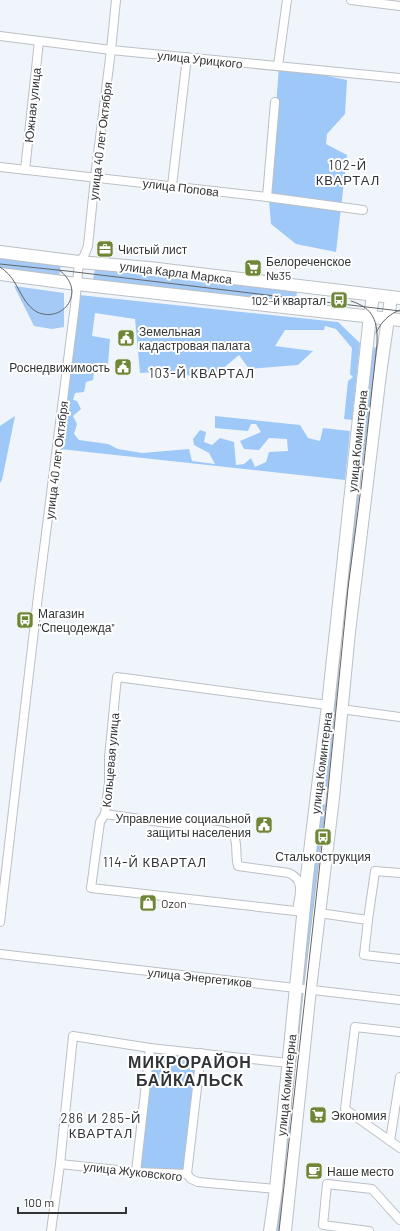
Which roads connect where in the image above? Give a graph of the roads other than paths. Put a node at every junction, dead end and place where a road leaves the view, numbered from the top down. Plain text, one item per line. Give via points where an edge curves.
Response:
1 (116, 0) edge
2 (287, 0) edge
3 (351, 0) edge
4 (400, 6) edge
5 (0, 36) edge
6 (39, 41) junction
7 (111, 50) junction
8 (187, 57) junction
9 (278, 66) junction
10 (400, 78) edge
11 (275, 102) dead end
12 (0, 167) edge
13 (25, 170) junction
14 (95, 177) junction
15 (172, 186) junction
16 (267, 197) junction
17 (362, 210) dead end
18 (0, 252) edge
19 (79, 262) junction
20 (0, 274) edge
21 (77, 284) junction
22 (373, 296) junction
23 (395, 298) edge
24 (370, 316) junction
25 (394, 319) edge
26 (328, 705) junction
27 (341, 709) junction
28 (400, 717) edge
29 (105, 814) junction
30 (400, 873) edge
31 (300, 911) junction
32 (319, 913) junction
33 (368, 920) junction
34 (0, 922) edge
35 (0, 954) edge
36 (400, 960) edge
37 (296, 987) junction
38 (310, 989) junction
39 (400, 1000) edge
40 (400, 1032) edge
41 (150, 1048) junction
42 (201, 1053) junction
43 (288, 1063) junction
44 (400, 1077) edge
45 (390, 1141) junction
46 (400, 1148) edge
47 (60, 1164) junction
48 (136, 1172) junction
49 (186, 1174) junction
50 (276, 1189) junction
51 (400, 1220) edge
52 (51, 1231) edge
53 (270, 1231) edge
54 (285, 1231) edge
55 (369, 1231) edge

1 - 7 street, улица 40 лет Октября
2 - 9 street
3 - 4 street
5 - 6 street, улица Урицкого
6 - 7 street, улица Урицкого
6 - 13 street, Южная улица
7 - 8 street, улица Урицкого
7 - 14 street, улица 40 лет Октября
8 - 9 street, улица Урицкого
8 - 15 street
9 - 10 street, улица Урицкого
11 - 16 street
12 - 13 street, улица Попова
13 - 14 street, улица Попова
14 - 15 street, улица Попова
14 - 19 street, улица 40 лет Октября via 88,246
15 - 16 street, улица Попова
16 - 17 street, улица Попова
18 - 19 street, улица Карла Маркса
19 - 21 street, улица 40 лет Октября
19 - 22 street, улица Карла Маркса via 149,268
20 - 21 street, улица Карла Маркса
21 - 24 street, улица Карла Маркса
21 - 34 street, улица 40 лет Октября
22 - 23 street, улица Карла Маркса
22 - 24 street, улица Коминтерна
23 - 25 street, улица Коминтерна
24 - 25 street, улица Карла Маркса
24 - 26 street, улица Коминтерна
25 - 27 street, улица Коминтерна via 383,345
26 - 29 street, Кольцевая улица via 117,677
26 - 31 street, улица Коминтерна
27 - 28 street
27 - 32 street, улица Коминтерна
29 - 31 street via 234,835 238,866 296,876 300,883
29 - 31 street, Кольцевая улица via 100,822 91,888
30 - 33 street via 375,871
31 - 37 street, улица Коминтерна
32 - 33 street
32 - 38 street, улица Коминтерна
33 - 36 street via 364,955
35 - 37 street, улица Энергетиков
37 - 38 street, улица Энергетиков
37 - 43 street, улица Коминтерна
38 - 39 street, улица Энергетиков
38 - 54 street, улица Коминтерна
40 - 45 street via 355,1027 345,1109
41 - 42 street
41 - 47 street via 73,1036
41 - 48 street
42 - 43 street
42 - 49 street
43 - 50 street, улица Коминтерна
44 - 45 street
45 - 46 street
47 - 48 street, улица Жуковского
47 - 52 street
48 - 49 street, улица Жуковского
49 - 50 street, улица Жуковского via 198,1182
50 - 53 street, улица Коминтерна
51 - 55 street via 372,1189 327,1184 323,1225

